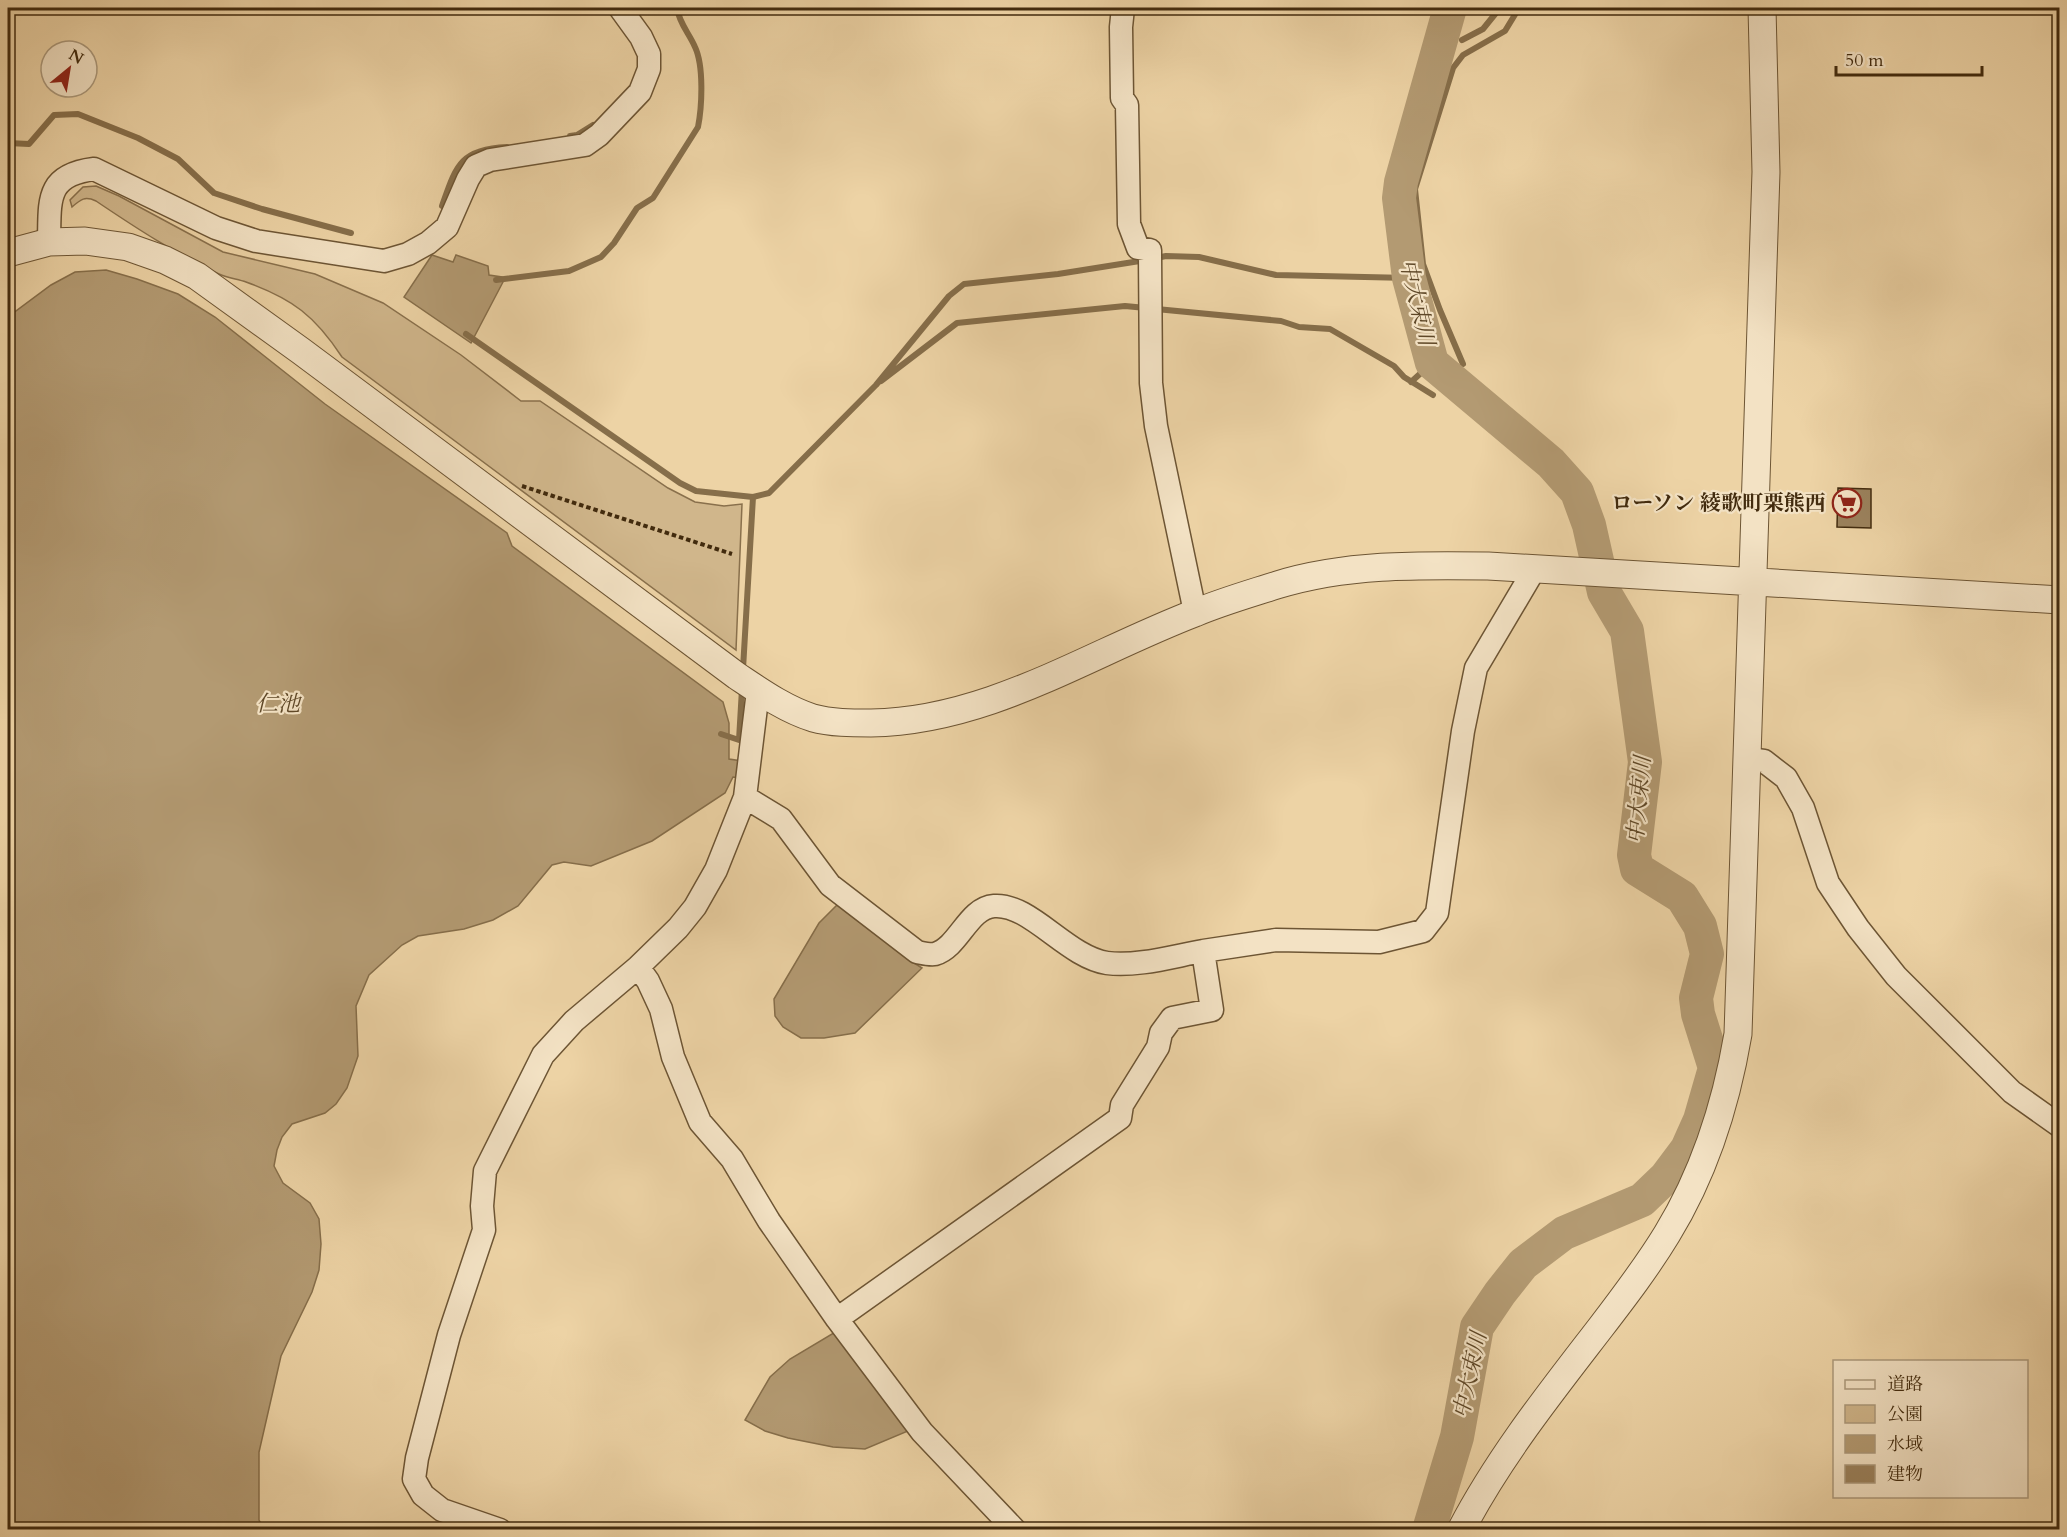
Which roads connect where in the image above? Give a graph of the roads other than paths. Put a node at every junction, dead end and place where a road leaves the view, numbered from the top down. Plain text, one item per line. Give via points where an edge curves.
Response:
1 (620, 8) edge
2 (1123, 8) edge
3 (1762, 8) edge
4 (49, 242) junction
5 (8, 253) edge
6 (1534, 570) junction
7 (1754, 582) junction
8 (2060, 600) edge
9 (1195, 612) junction
10 (748, 684) junction
11 (1748, 759) junction
12 (745, 797) junction
13 (1203, 951) junction
14 (638, 967) junction
15 (2060, 1126) edge
16 (837, 1319) junction
17 (1011, 1528) edge
18 (500, 1530) edge
19 (1461, 1530) edge

1 - 4 street via 649,54 640,92 585,145 490,160 476,166 447,227 408,254 384,261 256,241 216,228 94,169 63,178 53,191
2 - 9 street via 1122,98 1127,105 1129,224 1138,248 1150,250 1155,426
3 - 7 street via 1766,172
4 - 5 street
4 - 10 street via 85,241 128,247 197,276
6 - 7 street
6 - 9 street via 1416,564 1351,569 1279,584
6 - 13 street via 1476,668 1437,913 1423,931 1379,942 1276,940
7 - 8 street
7 - 11 street
9 - 10 street via 999,699 947,714 897,722 850,723 815,718
10 - 12 street
11 - 15 street via 1764,761 1785,778 1803,808 1828,883 1896,976 2012,1092
11 - 19 street via 1738,1034 1721,1113 1706,1156 1667,1235 1519,1435
12 - 13 street via 781,819 830,885 917,952 934,954 949,947 974,916 991,905 1009,906 1079,953 1107,963 1145,962
12 - 14 street via 716,870 694,907
13 - 16 street via 1212,1010 1172,1018 1122,1105 1120,1118
14 - 16 street via 661,1009 673,1057 700,1122 732,1159 769,1221
14 - 18 street via 574,1021 543,1055 485,1171 484,1230 449,1335 414,1479 423,1495 442,1510
16 - 17 street via 922,1432

